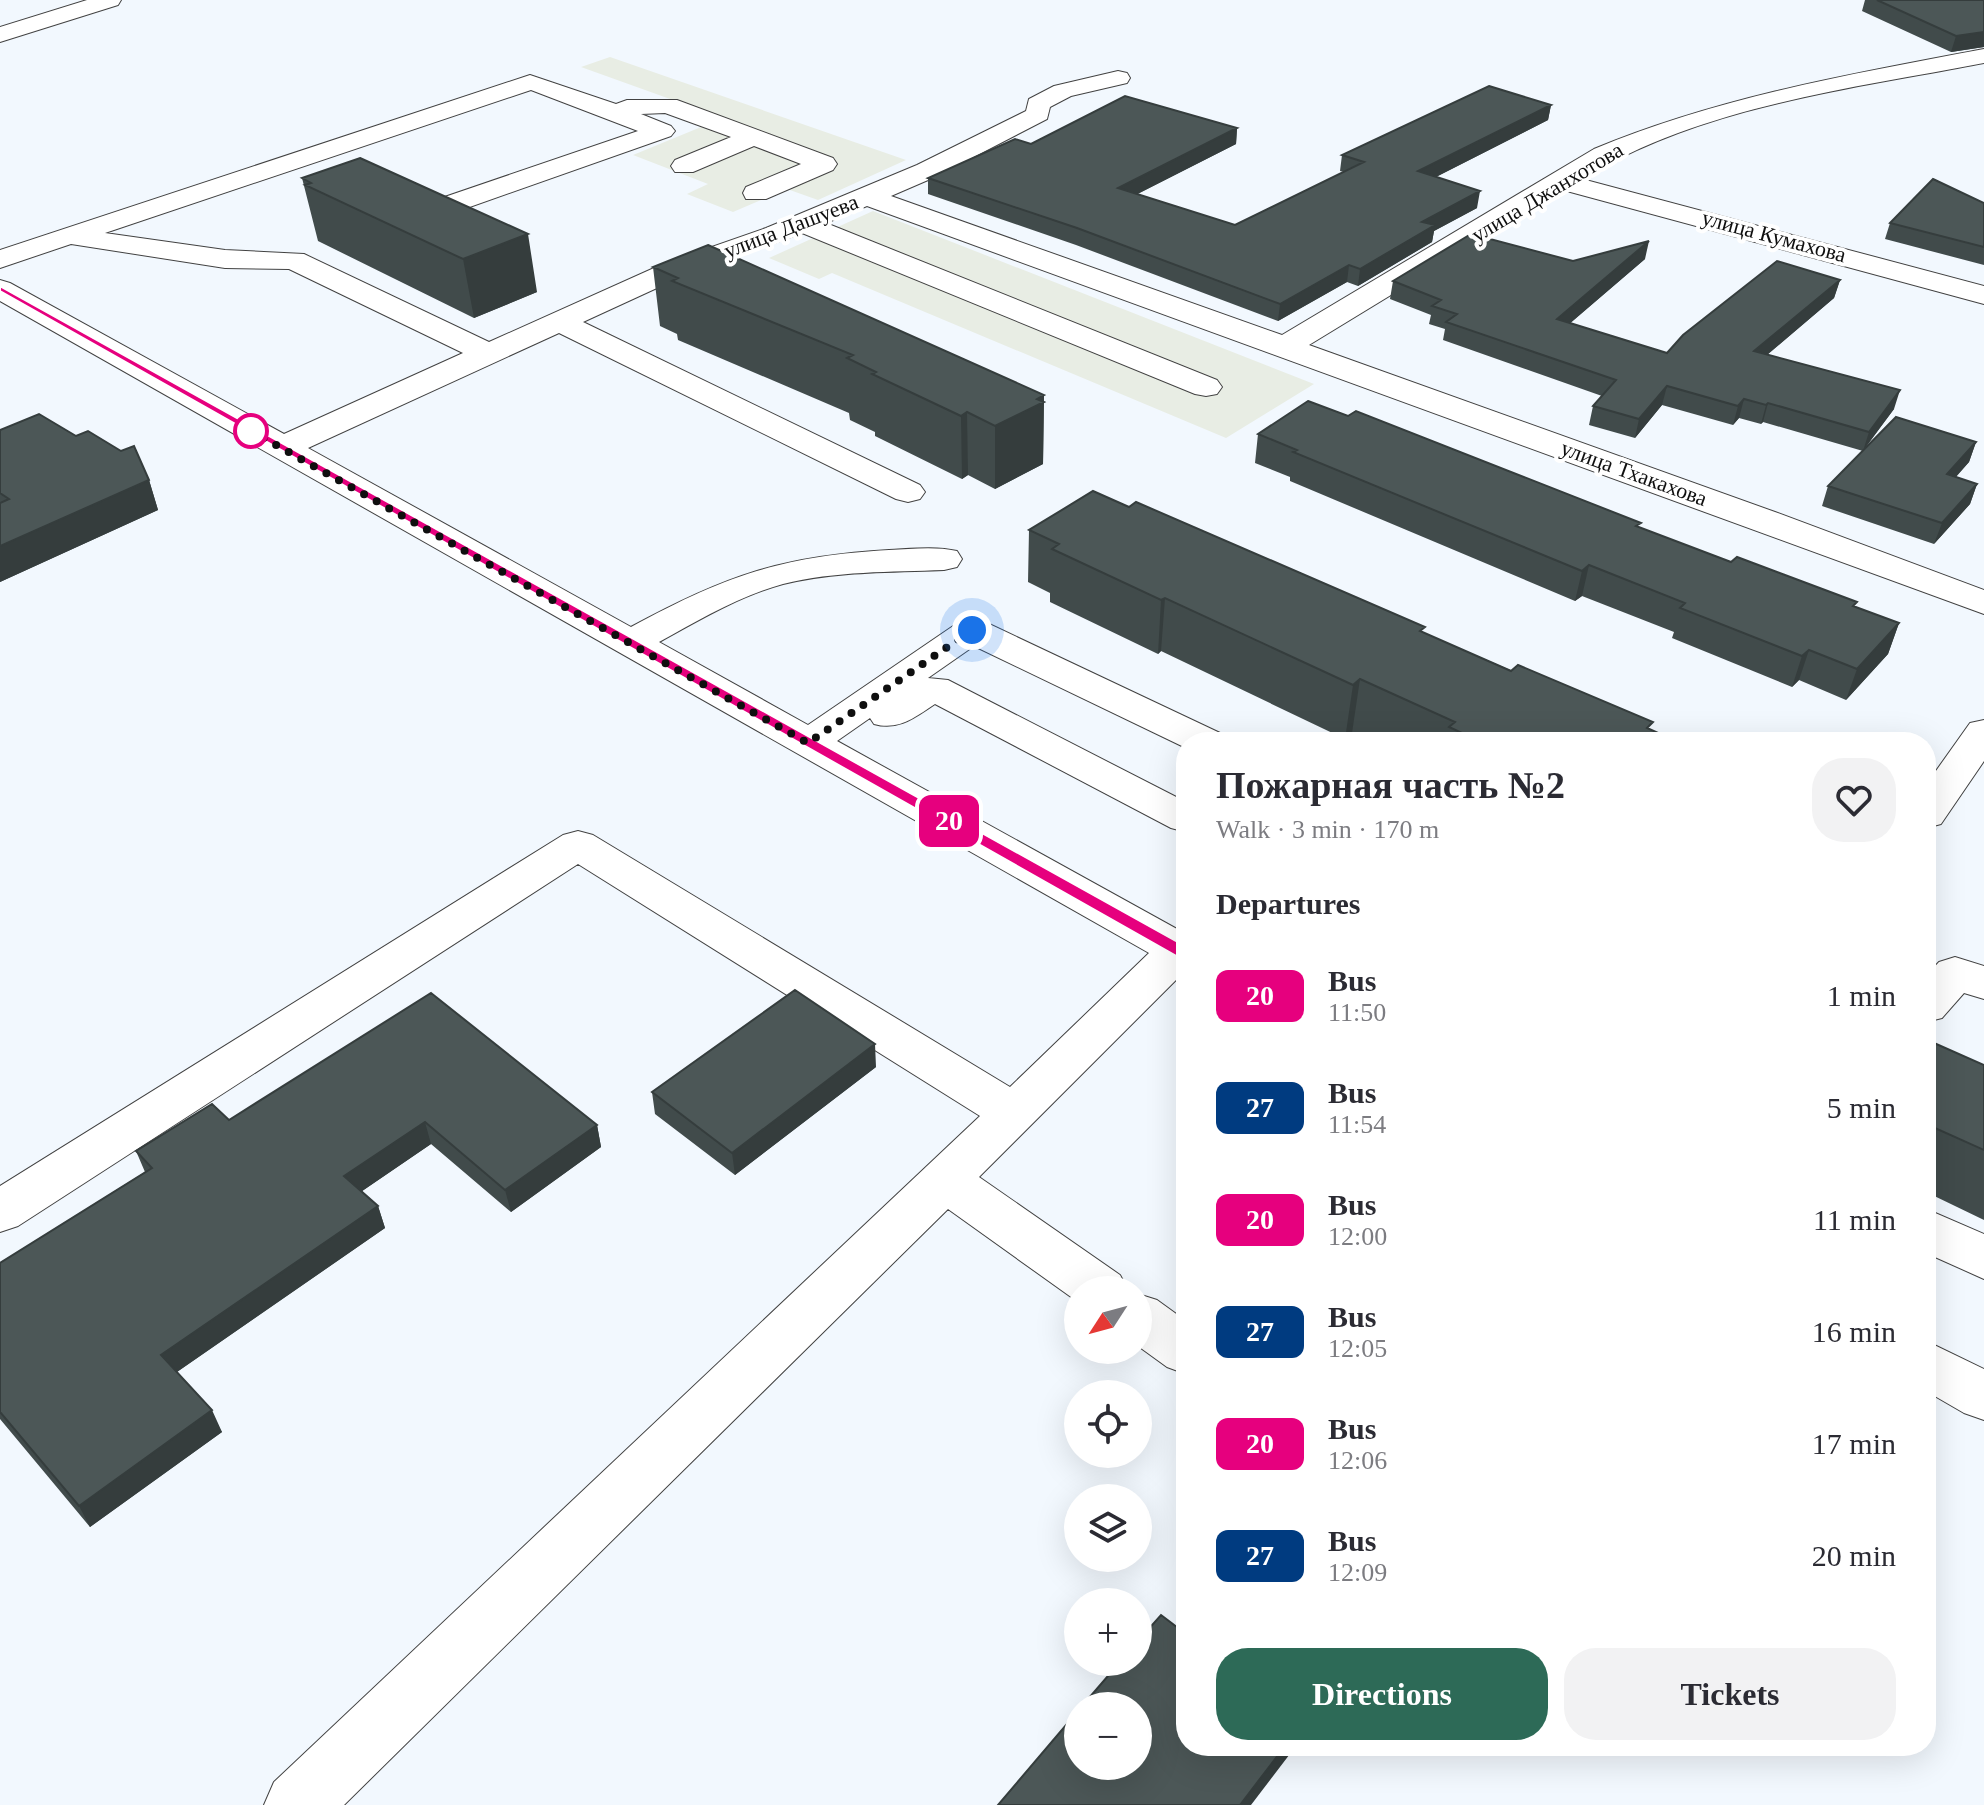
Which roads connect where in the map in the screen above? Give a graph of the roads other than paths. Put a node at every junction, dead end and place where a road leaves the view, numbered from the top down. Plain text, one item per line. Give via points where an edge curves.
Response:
1 (110, 0) edge
2 (0, 35) edge
3 (1984, 56) edge
4 (1118, 78) dead end
5 (603, 108) junction
6 (754, 137) junction
7 (684, 166) dead end
8 (1563, 182) junction
9 (756, 193) dead end
10 (866, 196) junction
11 (437, 209) edge
12 (801, 223) junction
13 (73, 237) junction
14 (0, 259) edge
15 (0, 289) edge
16 (1984, 295) edge
17 (560, 322) junction
18 (1282, 348) junction
19 (489, 354) junction
20 (1206, 387) dead end
21 (280, 448) junction
22 (908, 492) dead end
23 (944, 559) dead end
24 (1984, 603) edge
25 (629, 643) junction
26 (1185, 732) edge
27 (1984, 732) edge
28 (818, 748) junction
29 (1936, 801) edge
30 (1176, 814) edge
31 (1176, 949) edge
32 (1176, 958) edge
33 (1984, 983) edge
34 (1936, 995) edge
35 (1014, 1113) junction
36 (945, 1180) junction
37 (0, 1212) edge
38 (1936, 1234) edge
39 (1984, 1258) edge
40 (1081, 1276) edge
41 (1152, 1326) edge
42 (1176, 1344) edge
43 (1936, 1370) edge
44 (1984, 1396) edge
45 (297, 1805) edge

1 - 2 street
3 - 8 street, улица Джанхотова via 1693,118 1603,155
4 - 10 street, улица Дашуева via 1063,91 1038,104 1038,114
5 - 6 street via 668,105
5 - 11 street via 662,131
5 - 13 street via 530,82
6 - 7 street
6 - 9 street via 824,164
8 - 16 street, улица Кумахова
8 - 18 street, улица Джанхотова
10 - 12 street, улица Дашуева
10 - 18 street
12 - 17 street, улица Дашуева via 673,270
12 - 20 street
13 - 14 street
13 - 19 street via 225,259 294,260
15 - 21 street
17 - 19 street, улица Дашуева
17 - 22 street
18 - 24 street, улица Тхакахова
19 - 21 street, улица Дашуева
21 - 25 street
23 - 25 street via 839,564 777,576 707,602
25 - 28 street
26 - 28 street via 972,630
27 - 29 street
28 - 30 street via 934,688
28 - 31 street
32 - 35 street
33 - 34 street via 1955,973
35 - 36 street
35 - 37 street via 578,845
36 - 40 street
36 - 45 street
38 - 39 street
41 - 42 street
43 - 44 street

